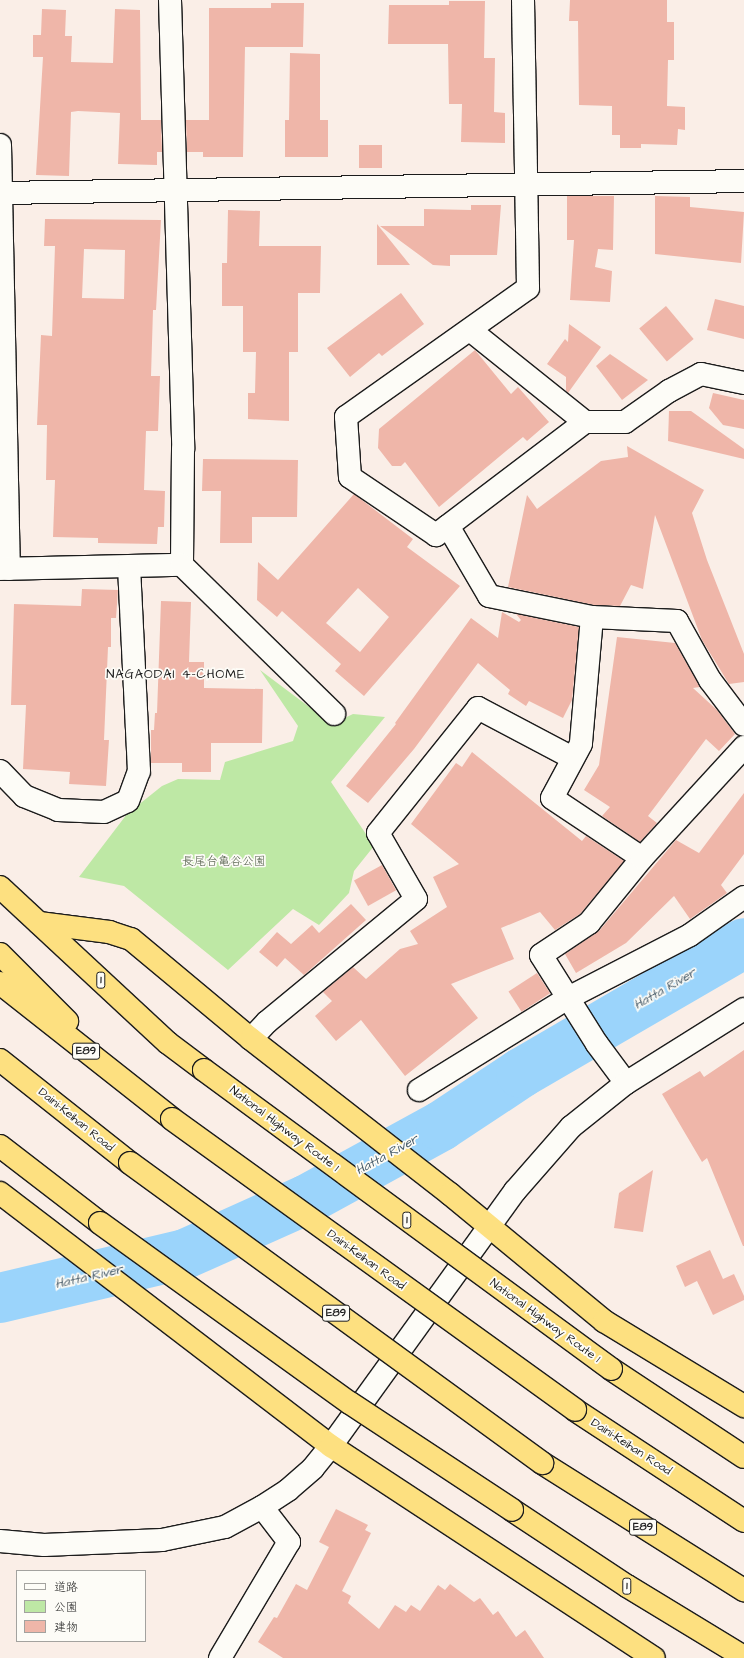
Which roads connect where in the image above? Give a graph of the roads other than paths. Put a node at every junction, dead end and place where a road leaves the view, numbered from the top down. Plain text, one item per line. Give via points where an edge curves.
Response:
1 (170, 0) edge
2 (523, 0) edge
3 (0, 145) edge
4 (744, 181) edge
5 (528, 184) junction
6 (174, 191) junction
7 (1, 193) edge
8 (470, 330) junction
9 (744, 383) edge
10 (585, 422) junction
11 (448, 526) junction
12 (182, 565) junction
13 (129, 567) junction
14 (4, 569) edge
15 (592, 617) junction
16 (334, 714) dead end
17 (744, 725) edge
18 (744, 746) edge
19 (573, 758) junction
20 (0, 771) edge
21 (642, 858) junction
22 (0, 887) edge
23 (744, 897) edge
24 (39, 923) junction
25 (0, 954) edge
26 (0, 983) edge
27 (573, 1006) junction
28 (744, 1009) edge
29 (251, 1039) junction
30 (0, 1060) edge
31 (0, 1070) edge
32 (626, 1083) junction
33 (419, 1090) dead end
34 (139, 1094) junction
35 (98, 1139) junction
36 (0, 1146) edge
37 (0, 1193) edge
38 (489, 1226) junction
39 (744, 1406) edge
40 (332, 1446) junction
41 (744, 1457) edge
42 (262, 1507) junction
43 (744, 1521) edge
44 (0, 1540) edge
45 (744, 1590) edge
46 (744, 1657) edge
47 (220, 1658) edge
48 (654, 1658) edge

1 - 6 street
2 - 5 street
3 - 7 street
4 - 5 street
5 - 6 street
5 - 8 street via 528,288
6 - 7 street
6 - 12 street via 183,449
7 - 14 street
8 - 10 street
8 - 11 street via 346,417 350,477 436,535
9 - 10 street via 701,374 669,391 625,422
10 - 11 street
11 - 15 street via 489,596
12 - 13 street
12 - 16 street
13 - 14 street
13 - 20 street via 139,771 128,801 104,812 58,810 24,796
15 - 17 street via 677,621 710,680
15 - 19 street via 581,744
18 - 21 street
19 - 21 street via 552,798
19 - 29 street via 478,708 378,833 416,899 267,1022
21 - 27 street via 589,923 541,955
22 - 24 highway, National Highway Route 1 / 1
23 - 27 street via 690,936
24 - 29 highway via 109,932 131,939
24 - 41 highway, National Highway Route 1 / 1, bridge via 168,1043 611,1369
25 - 34 highway
26 - 34 highway, Daini-Keihan Road / E89
27 - 32 street
27 - 33 street
28 - 32 street
29 - 38 highway
30 - 35 highway, Daini-Keihan Road / E89
31 - 35 highway
32 - 38 street via 571,1127 515,1191
34 - 43 highway, Daini-Keihan Road / E89, bridge via 575,1410
35 - 45 highway, Daini-Keihan Road / E89, bridge via 542,1463
36 - 46 highway, 1, bridge via 100,1223 350,1403 627,1586
37 - 40 highway
38 - 39 highway via 604,1321
38 - 40 street
40 - 42 street via 313,1468
40 - 48 highway
42 - 44 street via 225,1527 162,1540 44,1545
42 - 47 street via 289,1542

